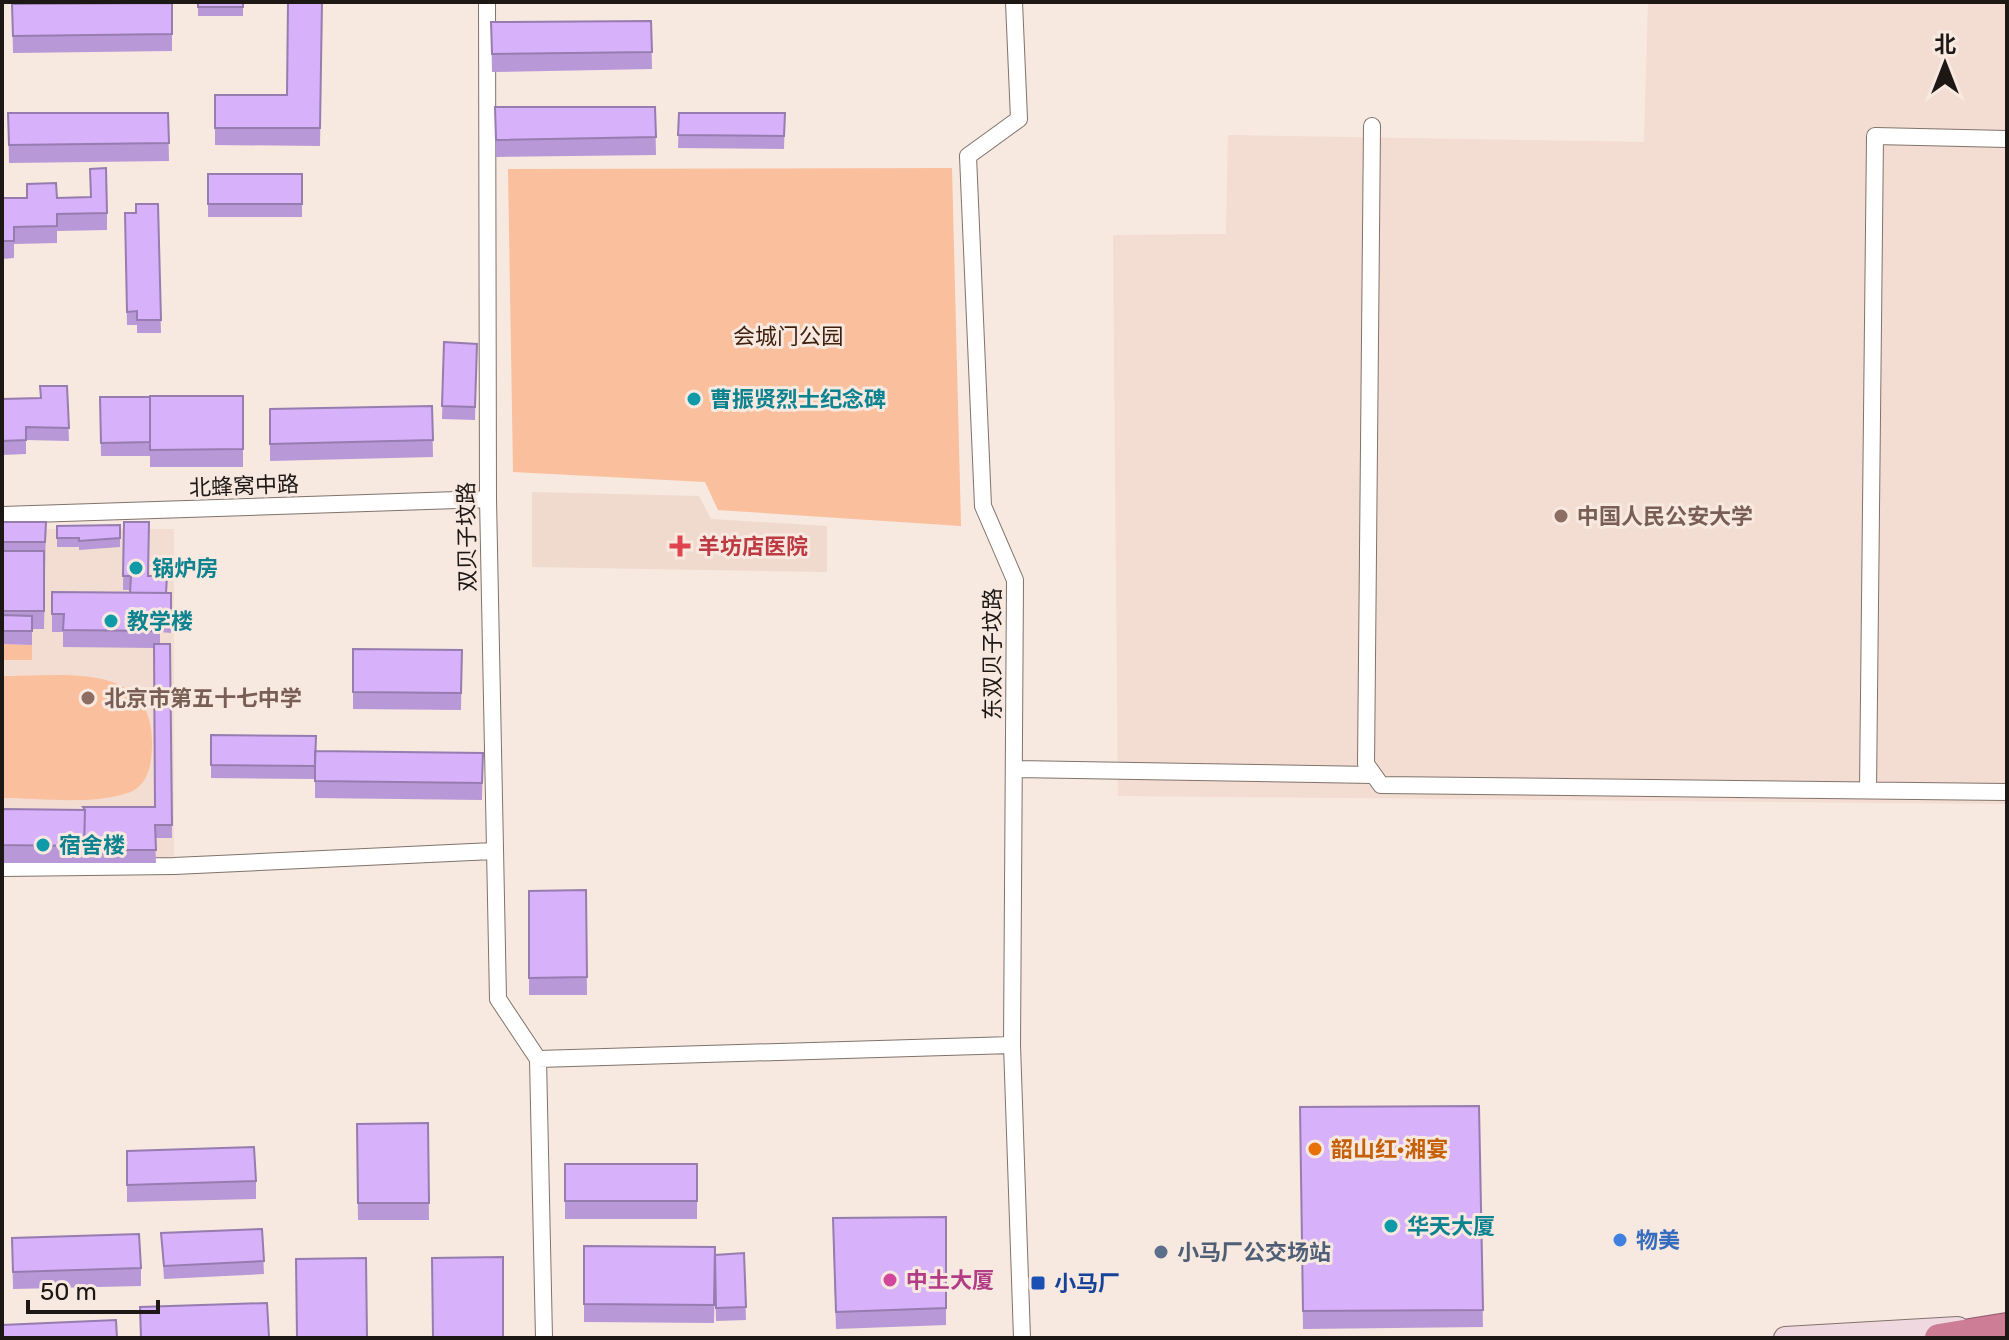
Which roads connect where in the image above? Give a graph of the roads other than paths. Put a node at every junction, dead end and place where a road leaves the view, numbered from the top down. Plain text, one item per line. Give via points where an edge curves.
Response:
1 (487, 2) edge
2 (1014, 2) edge
3 (1372, 126) dead end
4 (2007, 139) edge
5 (488, 499) junction
6 (2, 515) edge
7 (1014, 769) junction
8 (1374, 775) junction
9 (1868, 790) junction
10 (2007, 792) edge
11 (493, 851) junction
12 (2, 868) edge
13 (1012, 1045) junction
14 (538, 1059) junction
15 (2007, 1326) edge
16 (544, 1338) edge
17 (1022, 1338) edge
18 (1785, 1338) edge
19 (1939, 1338) edge

1 - 5 street, 双贝子坟路
2 - 7 street, 东双贝子坟路 via 1019,119 968,156 983,506 1015,580
3 - 8 street via 1366,764
4 - 9 street via 1875,136
5 - 6 street, 北蜂窝中路
5 - 11 street, 双贝子坟路
7 - 8 street
7 - 13 street, 东双贝子坟路
8 - 9 street via 1381,785
9 - 10 street
11 - 12 street
11 - 14 street, 双贝子坟路 via 498,999
13 - 14 street
13 - 17 street, 东双贝子坟路
14 - 16 street
15 - 18 street
15 - 19 highway

